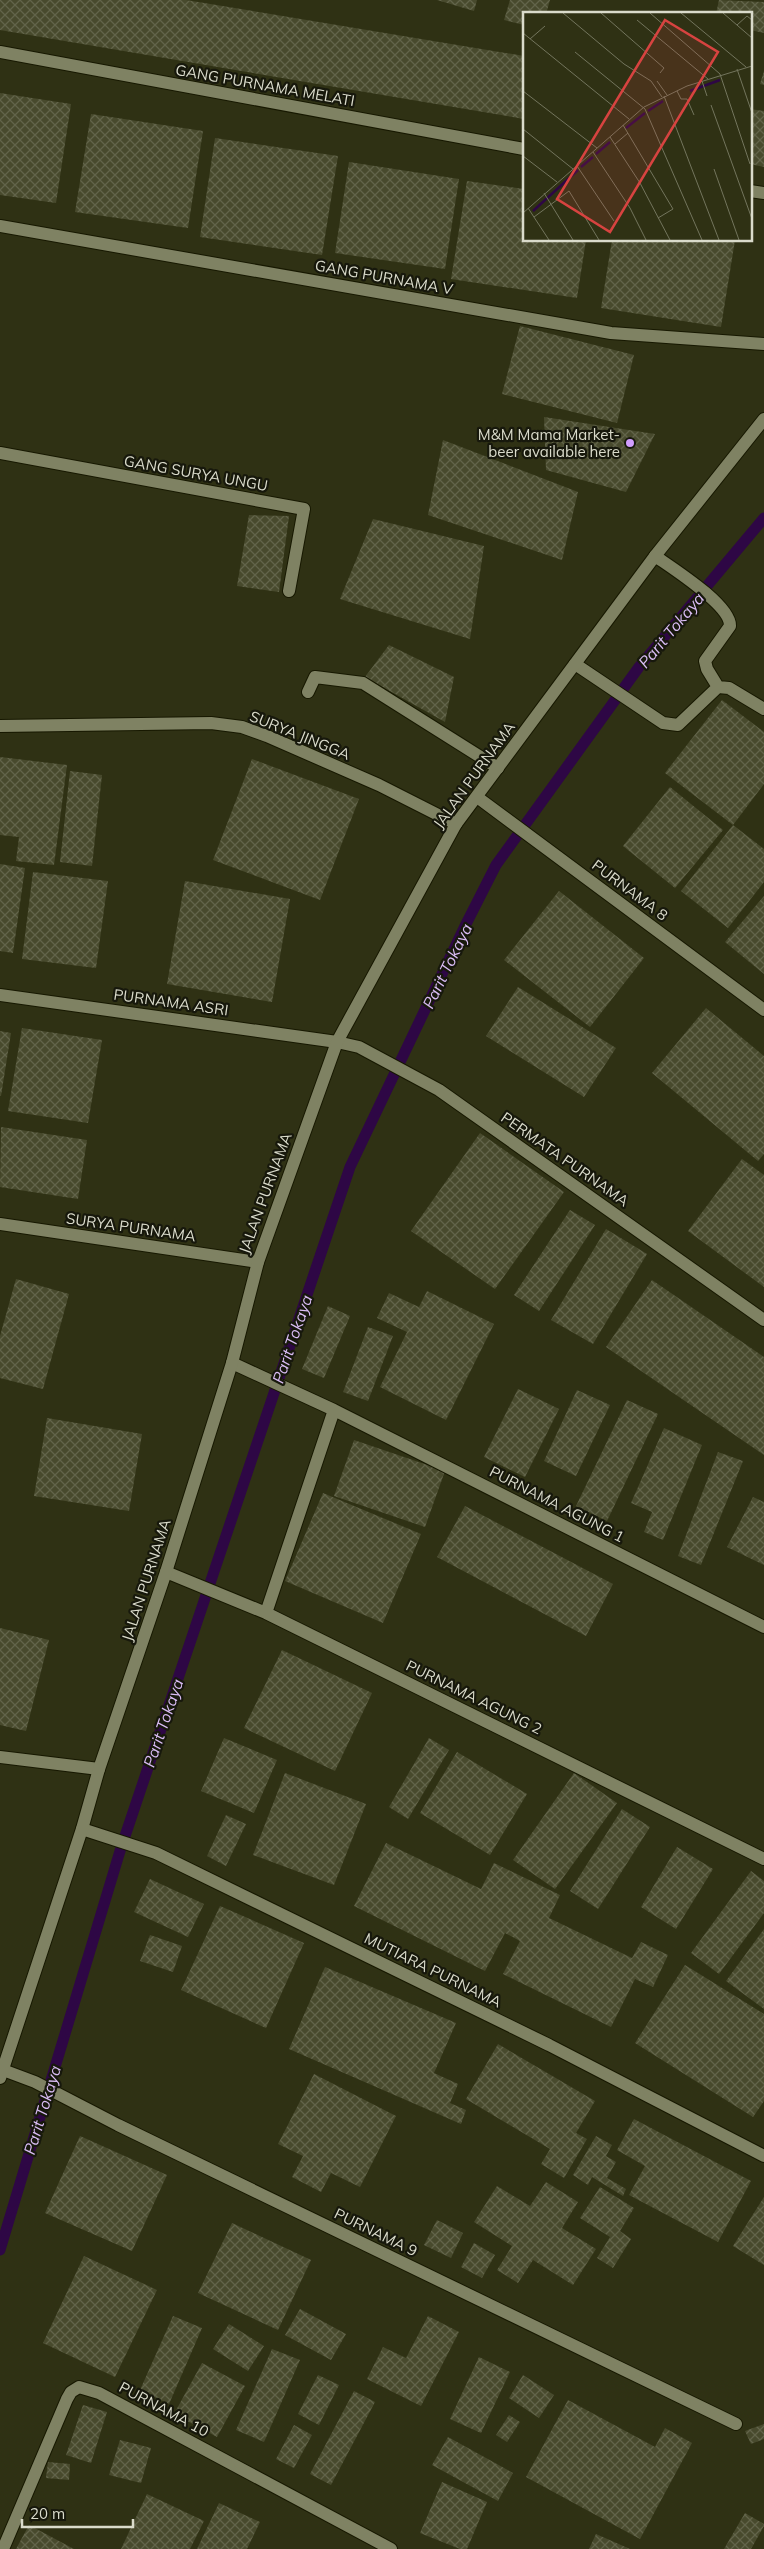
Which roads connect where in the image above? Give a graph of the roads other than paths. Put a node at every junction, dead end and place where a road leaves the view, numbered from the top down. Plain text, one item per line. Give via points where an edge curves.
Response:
1 (0, 52) edge
2 (523, 149) edge
3 (0, 226) edge
4 (764, 344) edge
5 (764, 419) edge
6 (0, 453) edge
7 (655, 556) junction
8 (289, 591) dead end
9 (575, 664) junction
10 (718, 688) junction
11 (308, 692) dead end
12 (764, 709) edge
13 (0, 726) edge
14 (498, 768) junction
15 (480, 800) junction
16 (456, 824) junction
17 (0, 995) edge
18 (764, 1010) edge
19 (337, 1042) junction
20 (0, 1224) edge
21 (258, 1262) junction
22 (764, 1320) edge
23 (232, 1363) junction
24 (334, 1410) junction
25 (166, 1572) junction
26 (266, 1613) junction
27 (764, 1627) edge
28 (0, 1757) edge
29 (99, 1769) junction
30 (82, 1830) junction
31 (764, 1858) edge
32 (1, 2074) edge
33 (764, 2156) edge
34 (736, 2424) dead end
35 (3, 2549) edge
36 (391, 2549) edge

1 - 2 street, GANG PURNAMA MELATI
3 - 4 street, GANG PURNAMA V via 611,333
5 - 7 street, JALAN PURNAMA
6 - 8 street, GANG SURYA UNGU via 304,509
7 - 9 street, JALAN PURNAMA
7 - 10 street via 718,604 729,618 730,626 705,665
9 - 10 street via 652,718 670,725 678,725
9 - 14 street, JALAN PURNAMA
10 - 12 street via 729,688
11 - 14 street via 314,677 363,683
13 - 16 street, SURYA JINGGA via 211,723 242,727 379,785
14 - 15 street, JALAN PURNAMA
15 - 16 street, JALAN PURNAMA
15 - 18 street, PURNAMA 8
16 - 19 street, JALAN PURNAMA
17 - 19 street, PURNAMA ASRI
19 - 21 street, JALAN PURNAMA
19 - 22 street, PERMATA PURNAMA via 359,1048 439,1090
20 - 21 street, SURYA PURNAMA
21 - 23 street, JALAN PURNAMA
23 - 24 street, PURNAMA AGUNG 1
23 - 25 street, JALAN PURNAMA
24 - 26 street
24 - 27 street, PURNAMA AGUNG 1
25 - 26 street, PURNAMA AGUNG 2
25 - 29 street, JALAN PURNAMA
26 - 31 street, PURNAMA AGUNG 2
28 - 29 street
29 - 30 street, JALAN PURNAMA
30 - 32 street, JALAN PURNAMA
30 - 33 street, MUTIARA PURNAMA via 156,1853 549,2045
32 - 34 street, PURNAMA 9 via 35,2082 94,2110 127,2129
35 - 36 street, PURNAMA 10 via 67,2399 79,2387 99,2393

